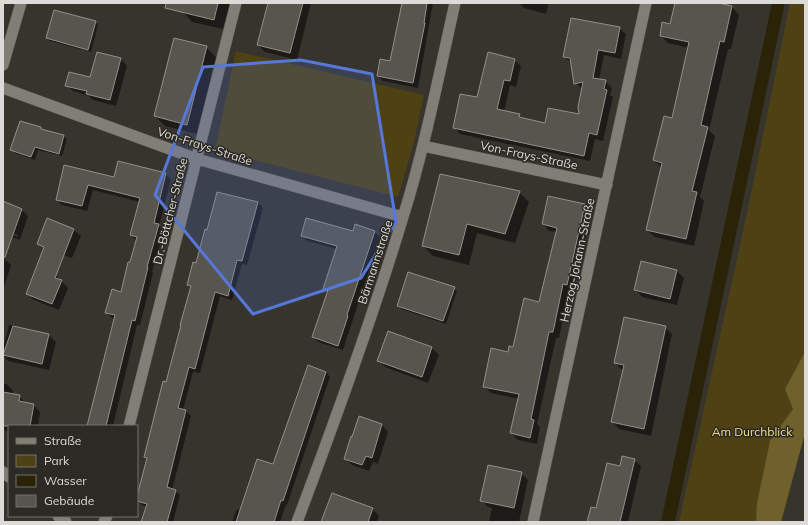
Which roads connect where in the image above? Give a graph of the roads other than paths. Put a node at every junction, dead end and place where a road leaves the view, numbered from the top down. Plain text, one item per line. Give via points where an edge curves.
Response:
1 (21, 3) edge
2 (236, 3) edge
3 (455, 3) edge
4 (646, 3) edge
5 (3, 65) edge
6 (3, 88) edge
7 (423, 146) junction
8 (197, 159) junction
9 (607, 185) junction
10 (403, 216) junction
11 (129, 425) edge
12 (297, 522) edge
13 (534, 522) edge

1 - 5 street
2 - 8 street, Dr.-Böttcher-Straße
3 - 7 street, Bärmannstraße
4 - 9 street, Herzog-Johann-Straße
6 - 8 street, Von-Frays-Straße
7 - 9 street, Von-Frays-Straße
7 - 10 street, Bärmannstraße
8 - 10 street, Von-Frays-Straße
8 - 11 street, Dr.-Böttcher-Straße
9 - 13 street, Herzog-Johann-Straße
10 - 12 street, Bärmannstraße via 337,416

